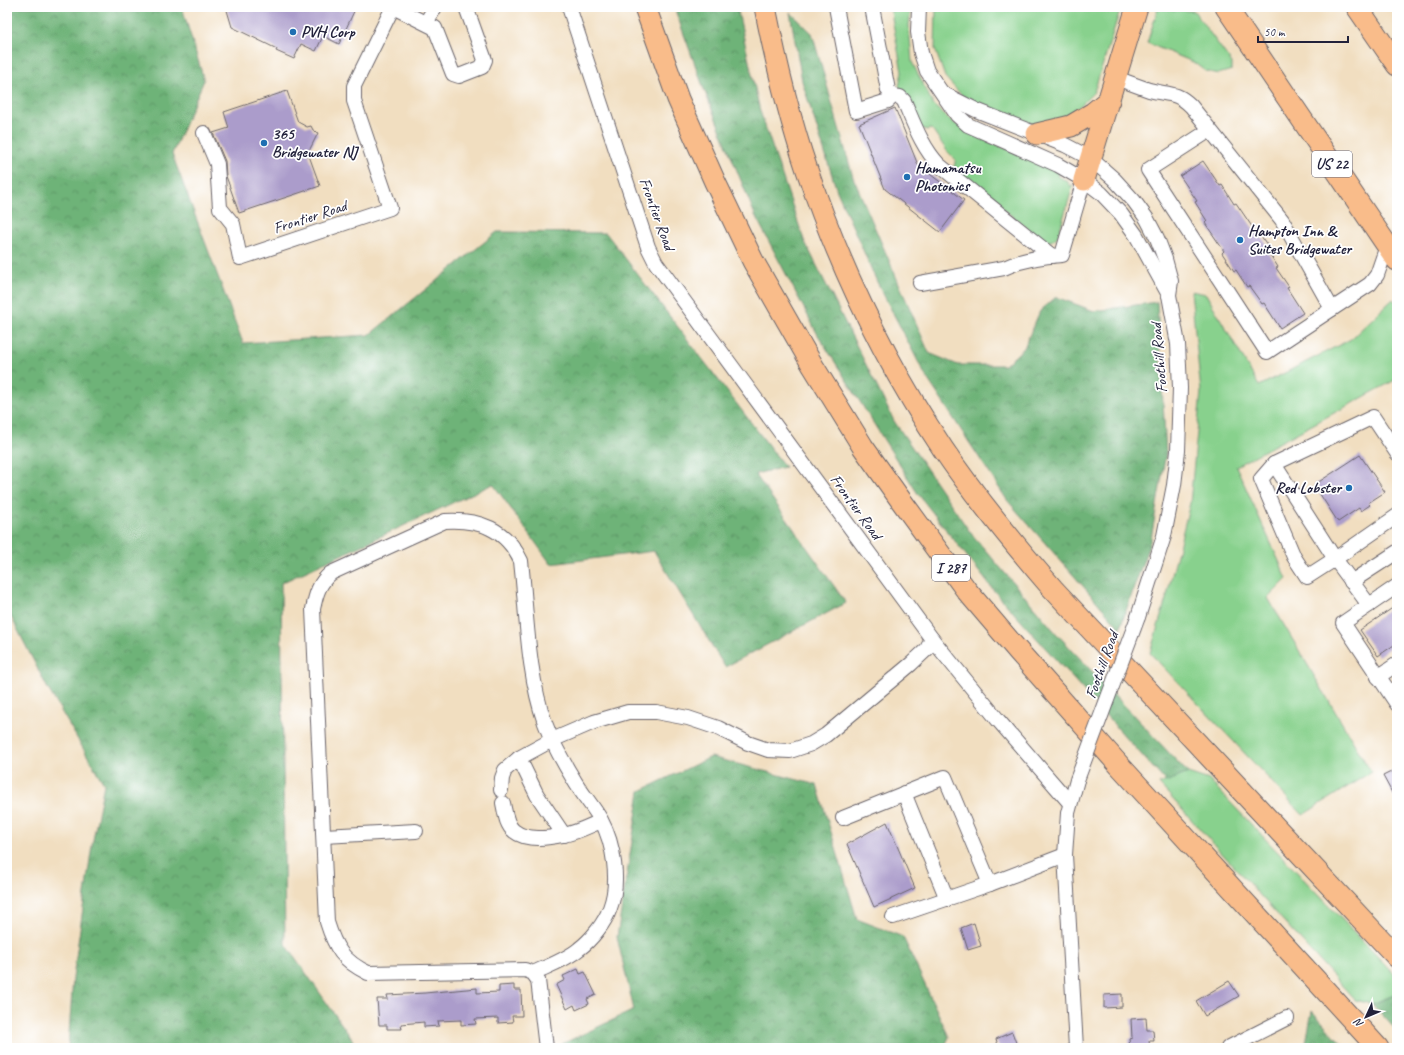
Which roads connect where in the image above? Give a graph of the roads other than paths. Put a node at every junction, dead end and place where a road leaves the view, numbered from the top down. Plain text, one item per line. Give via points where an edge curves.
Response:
1 (435, 7) edge
2 (466, 7) edge
3 (569, 7) edge
4 (645, 7) edge
5 (765, 7) edge
6 (836, 7) edge
7 (872, 7) edge
8 (919, 7) edge
9 (1357, 7) edge
10 (1138, 10) edge
11 (1227, 12) edge
12 (426, 23) junction
13 (1397, 65) edge
14 (1116, 78) junction
15 (944, 94) junction
16 (893, 96) junction
17 (1109, 100) junction
18 (1210, 130) junction
19 (204, 133) dead end
20 (1038, 134) junction
21 (1090, 158) junction
22 (1084, 180) junction
23 (1392, 253) edge
24 (1052, 256) junction
25 (920, 283) dead end
26 (1169, 295) junction
27 (1332, 310) junction
28 (1397, 453) edge
29 (1274, 464) junction
30 (1397, 516) edge
31 (1397, 552) edge
32 (1335, 558) junction
33 (1352, 582) junction
34 (1397, 586) edge
35 (1369, 605) junction
36 (932, 639) junction
37 (1397, 664) edge
38 (1378, 676) junction
39 (1397, 704) edge
40 (552, 740) junction
41 (519, 758) junction
42 (904, 793) junction
43 (1070, 802) junction
44 (843, 818) dead end
45 (601, 821) junction
46 (416, 831) dead end
47 (564, 835) junction
48 (324, 836) junction
49 (1064, 855) junction
50 (990, 884) junction
51 (947, 899) junction
52 (893, 917) dead end
53 (1397, 957) edge
54 (533, 973) junction
55 (1287, 1018) dead end
56 (546, 1048) edge
57 (1076, 1048) edge
58 (1228, 1048) edge
59 (1378, 1048) edge

1 - 12 street
2 - 12 street via 485,60 478,69 459,76 453,74 435,28
3 - 36 street, Frontier Road via 648,247 656,263
4 - 59 highway, I 287 via 678,99 753,261 813,366 895,493 967,590 1019,652
5 - 53 highway via 780,75 807,170 842,262 891,362 943,450 1009,538 1052,589
6 - 16 street via 856,111 888,101
7 - 16 street via 888,90
8 - 15 street, Foothill Road via 918,32 921,53 927,71
9 - 13 highway
10 - 14 highway
11 - 23 highway, US 22
12 - 19 street, Frontier Road via 393,7 354,86 354,101 390,208 240,258 233,224 220,208 217,164
14 - 17 highway
14 - 18 street via 1180,97 1191,106
15 - 20 street, Foothill Road via 976,110
15 - 22 street, Foothill Road via 957,115 968,125 1052,162
16 - 24 street via 904,101 931,157
17 - 20 highway via 1071,126
17 - 21 highway
18 - 27 street via 1282,220
18 - 27 street via 1148,170 1267,352
20 - 21 street, Foothill Road
21 - 22 highway
21 - 26 street, Foothill Road via 1114,179 1147,219 1165,259 1171,281
22 - 24 street via 1062,255
22 - 26 street, Foothill Road via 1121,214 1136,235
23 - 27 street via 1370,284
24 - 25 street via 1004,268
26 - 43 street, Foothill Road, bridge via 1178,344 1180,388 1174,485 1164,536 1138,617
28 - 29 street via 1373,417
29 - 32 street
29 - 32 street via 1261,479 1294,557 1307,578
30 - 32 street
31 - 33 street
32 - 33 street
33 - 35 street
34 - 35 street
35 - 38 street via 1343,623
36 - 40 street via 927,649 911,664 826,735 811,744 790,751 768,750 718,728 688,718 656,712 628,712 594,722
36 - 43 street, Frontier Road
37 - 38 street
38 - 39 street
40 - 41 street
40 - 45 street via 573,779
40 - 48 street via 533,678 521,561 508,540 498,532 462,520 445,521 331,573 324,579 317,593 313,609
41 - 47 street via 537,795
41 - 47 street via 505,770 502,778 502,796 507,820 514,831 525,836
42 - 44 street
42 - 50 street via 945,777
42 - 51 street
43 - 49 street, Foothill Road
45 - 47 street
45 - 54 street via 612,850 615,872 610,909 597,930 578,950
46 - 48 street
48 - 54 street via 328,922 338,950 355,967 368,973 525,970
49 - 50 street
49 - 57 street, Foothill Road
50 - 51 street
51 - 52 street
54 - 56 street via 538,980
55 - 58 street

